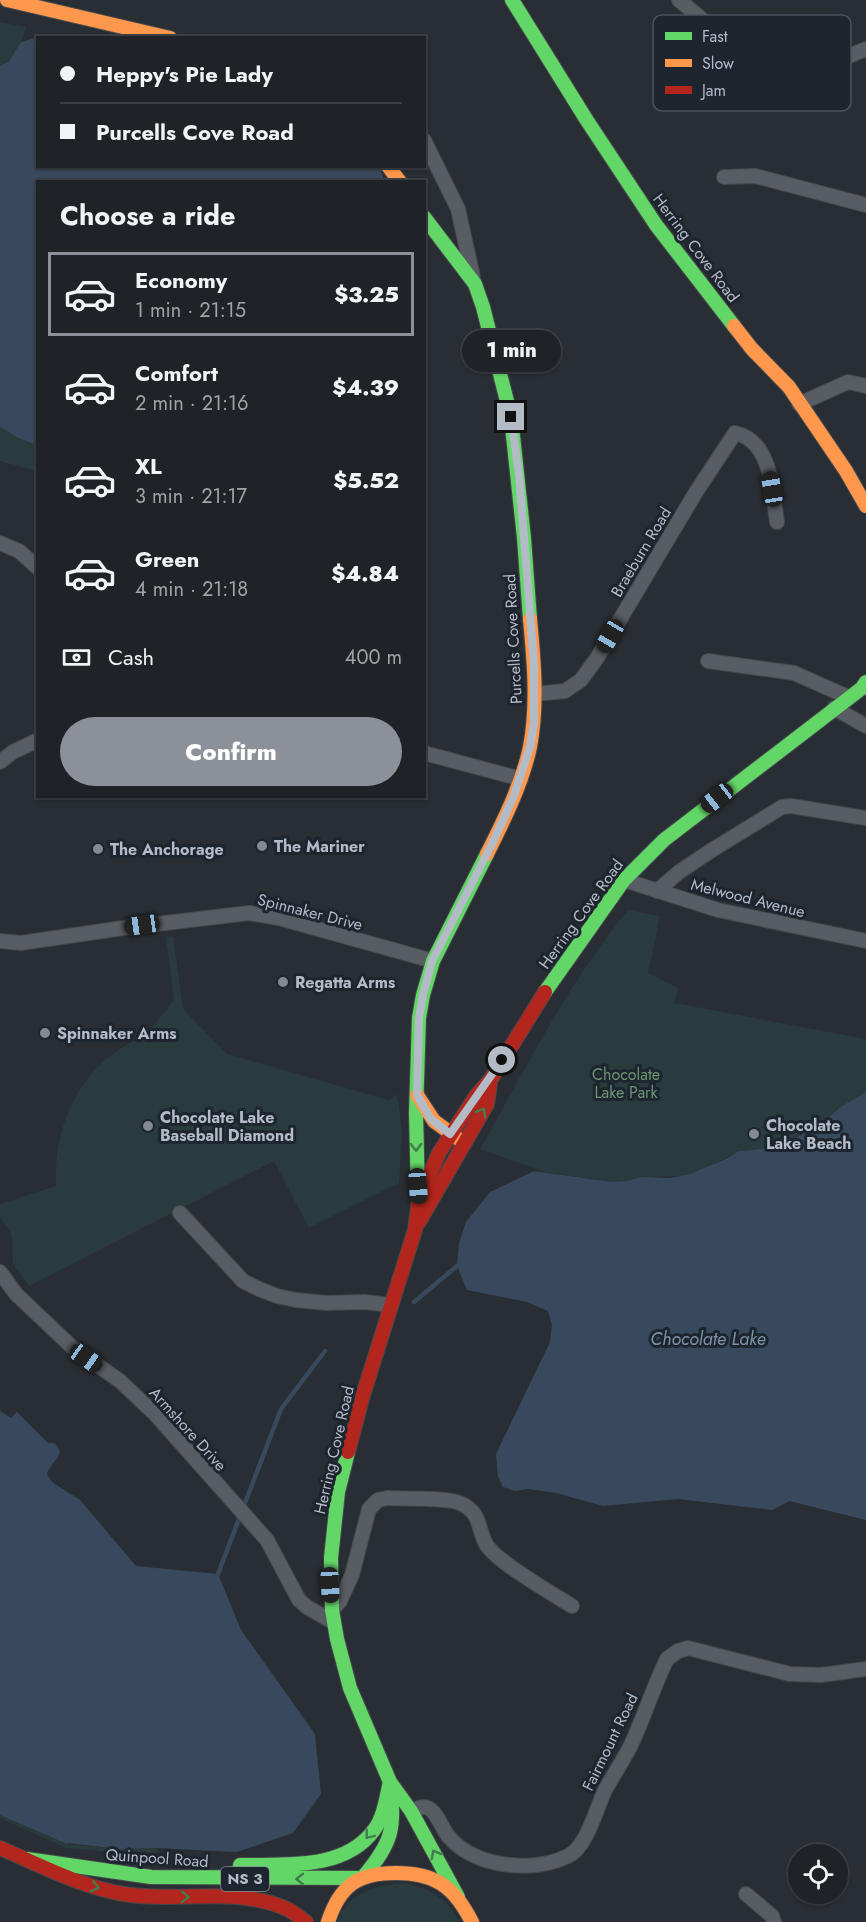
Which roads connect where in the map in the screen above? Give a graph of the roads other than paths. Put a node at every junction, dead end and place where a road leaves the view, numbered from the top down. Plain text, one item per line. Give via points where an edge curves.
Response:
1 (7, 0) edge
2 (512, 0) edge
3 (679, 0) edge
4 (697, 15) edge
5 (161, 36) edge
6 (866, 49) edge
7 (851, 55) edge
8 (426, 144) edge
9 (724, 177) dead end
10 (866, 204) edge
11 (426, 220) edge
12 (475, 285) junction
13 (866, 386) edge
14 (799, 404) junction
15 (866, 506) edge
16 (777, 522) dead end
17 (0, 543) edge
18 (36, 566) edge
19 (708, 661) dead end
20 (866, 682) edge
21 (535, 694) junction
22 (848, 697) junction
23 (834, 708) junction
24 (866, 726) edge
25 (36, 741) edge
26 (426, 754) edge
27 (0, 762) edge
28 (521, 779) junction
29 (866, 818) edge
30 (624, 880) junction
31 (657, 891) junction
32 (0, 941) edge
33 (866, 941) edge
34 (432, 961) junction
35 (491, 1079) junction
36 (417, 1095) junction
37 (450, 1134) junction
38 (464, 1142) junction
39 (418, 1200) junction
40 (180, 1213) dead end
41 (415, 1230) junction
42 (0, 1272) edge
43 (390, 1305) junction
44 (572, 1606) dead end
45 (332, 1616) junction
46 (866, 1669) edge
47 (390, 1782) junction
48 (411, 1811) junction
49 (0, 1848) edge
50 (27, 1859) junction
51 (132, 1875) junction
52 (362, 1877) junction
53 (746, 1894) dead end
54 (458, 1897) junction
55 (306, 1922) edge
56 (328, 1922) edge
57 (472, 1922) edge
58 (774, 1922) edge

1 - 5 main road
2 - 14 main road, Herring Cove Road via 656,225
3 - 4 street
6 - 7 street
8 - 12 street via 458,209
9 - 10 street via 755,176
11 - 12 main road, Purcells Cove Road
12 - 21 main road, Purcells Cove Road via 511,417
13 - 14 street via 848,381
14 - 15 main road, Herring Cove Road
16 - 21 street, Braeburn Road via 766,460 758,449 735,433 581,680 565,691
17 - 18 street via 19,551
19 - 22 street via 794,673
20 - 22 main road, Herring Cove Road
21 - 28 main road, Purcells Cove Road via 530,747
22 - 23 main road, Herring Cove Road
23 - 24 street
23 - 30 main road, Herring Cove Road via 664,840
25 - 27 street
26 - 28 street
28 - 34 main road, Purcells Cove Road
29 - 31 street via 782,807 679,872
30 - 31 street, Melwood Avenue
30 - 35 main road, Herring Cove Road via 549,985
31 - 33 street, Melwood Avenue via 718,910
32 - 34 street, Spinnaker Drive via 21,943 249,912
34 - 36 main road, Purcells Cove Road via 419,1018
35 - 37 main road, Herring Cove Road
38 -> 35 main road, Herring Cove Road via 487,1104
36 - 37 main road via 431,1119
36 -> 39 main road, Purcells Cove Road
37 - 38 main road
37 - 39 main road, Herring Cove Road
38 - 41 main road, Herring Cove Road
39 - 41 main road, Herring Cove Road
40 - 43 street via 243,1281 259,1289 296,1300
41 - 43 main road, Herring Cove Road
42 - 45 street, Armshore Drive via 16,1294 73,1348 120,1381 156,1414 267,1540 299,1600
43 - 45 main road, Herring Cove Road via 338,1492 331,1558
44 - 45 street via 496,1556 470,1509 458,1502 387,1498 369,1509 352,1575
45 - 47 main road, Herring Cove Road via 350,1688
46 - 48 street, Fairmount Road via 821,1675 790,1674 688,1648 678,1651 667,1659 583,1841 573,1854 556,1862 532,1866 491,1861 469,1853 449,1838 430,1808
47 - 48 main road, Herring Cove Road
47 -> 51 main road via 374,1830 362,1845 343,1856 306,1862 147,1870
47 - 52 main road, Herring Cove Road via 393,1829 385,1849
54 -> 48 main road, Herring Cove Road
49 - 50 main road, Quinpool Road / NS 3
50 - 51 main road, Quinpool Road / NS 3
50 -> 55 main road, Quinpool Road / NS 3 via 77,1882 126,1894 252,1900 277,1904
52 -> 51 main road, Quinpool Road / NS 3
52 - 54 main road, Quinpool Road via 416,1874 440,1882
52 - 56 main road, Herring Cove Road via 335,1906
53 - 58 street
54 - 57 main road, Herring Cove Road

